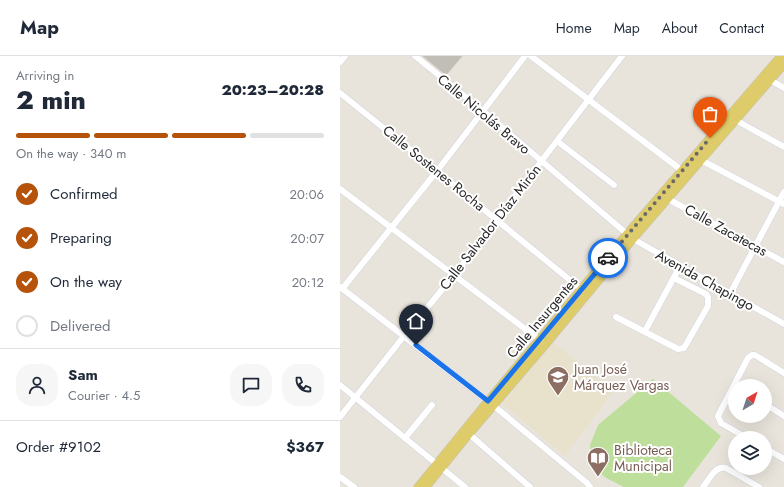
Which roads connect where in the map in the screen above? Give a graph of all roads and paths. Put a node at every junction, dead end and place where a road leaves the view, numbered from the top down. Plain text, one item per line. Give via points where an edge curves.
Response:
1 (345, 56) edge
2 (415, 56) edge
3 (525, 56) edge
4 (531, 56) edge
5 (622, 56) edge
6 (782, 56) edge
7 (340, 62) edge
8 (784, 64) edge
9 (767, 78) junction
10 (784, 88) edge
11 (340, 93) edge
12 (589, 99) junction
13 (483, 111) junction
14 (732, 118) junction
15 (557, 141) junction
16 (784, 147) edge
17 (701, 160) junction
18 (540, 162) junction
19 (438, 171) junction
20 (685, 173) junction
21 (614, 185) dead end
22 (340, 189) edge
23 (784, 192) edge
24 (668, 199) junction
25 (781, 203) edge
26 (497, 220) junction
27 (392, 228) junction
28 (630, 236) junction
29 (754, 246) junction
30 (784, 262) edge
31 (680, 266) junction
32 (454, 275) junction
33 (674, 278) junction
34 (341, 288) edge
35 (582, 290) junction
36 (730, 294) junction
37 (616, 317) dead end
38 (784, 324) edge
39 (645, 331) junction
40 (404, 336) junction
41 (542, 342) junction
42 (784, 373) edge
43 (738, 379) edge
44 (340, 385) edge
45 (356, 397) junction
46 (728, 398) edge
47 (490, 403) junction
48 (432, 405) dead end
49 (772, 408) edge
50 (784, 416) edge
51 (340, 417) edge
52 (735, 431) edge
53 (469, 434) junction
54 (406, 438) junction
55 (772, 452) edge
56 (784, 459) edge
57 (439, 466) junction
58 (340, 477) edge
59 (354, 487) edge
60 (418, 487) edge
61 (426, 487) edge
62 (465, 487) edge
63 (530, 487) edge
64 (590, 487) edge
65 (703, 487) edge
66 (759, 487) edge

1 - 7 street
2 - 13 street, Calle Nicolás Bravo
3 - 13 street
4 - 12 street
5 - 12 street, Calle Salvador Díaz Mirón
6 - 9 main road, Calle Insurgentes
8 - 9 main road, Calle Insurgentes
9 - 10 street
9 - 14 main road, Calle Insurgentes
11 - 19 street, Calle Sostenes Rocha
12 - 15 street, Calle Salvador Díaz Mirón
12 - 20 street
13 - 18 street, Calle Nicolás Bravo
13 - 19 street
14 - 16 street
14 - 17 main road, Calle Insurgentes
14 - 20 main road, Calle Insurgentes
15 - 18 street, Calle Salvador Díaz Mirón
15 - 21 street
17 - 20 main road, Calle Insurgentes
17 - 25 street
18 - 26 street, Calle Salvador Díaz Mirón
18 - 28 street, Calle Nicolás Bravo
19 - 26 street, Calle Sostenes Rocha
19 - 27 street
20 - 24 main road, Calle Insurgentes
20 - 28 main road, Calle Insurgentes
22 - 27 street
23 - 25 street
24 - 28 main road, Calle Insurgentes
24 - 29 street, Calle Zacatecas
25 - 29 street
26 - 32 street, Calle Salvador Díaz Mirón
26 - 35 street, Calle Sostenes Rocha
27 - 32 street
27 - 34 street
28 - 31 street, Avenida Chapingo
28 - 35 main road, Calle Insurgentes
28 - 41 main road, Calle Insurgentes
29 - 30 street, Calle Zacatecas
29 - 36 street
31 - 33 street
31 - 36 street, Avenida Chapingo
32 - 40 street, Calle Salvador Díaz Mirón
32 - 41 street
33 - 39 street
33 - 39 street via 708,297 708,306 687,345 678,350
34 - 40 street
35 - 41 main road, Calle Insurgentes
36 - 38 street, Avenida Chapingo
37 - 39 street
40 - 45 street, Calle Salvador Díaz Mirón
40 - 47 street
41 - 47 main road, Calle Insurgentes
42 - 43 street via 752,355
44 - 45 street
45 - 51 street, Calle Salvador Díaz Mirón
45 - 54 street
46 - 52 street via 718,419
47 - 53 main road, Calle Insurgentes
47 - 57 main road, Calle Insurgentes
47 - 64 street
48 - 54 street
49 - 50 street
53 - 57 main road, Calle Insurgentes
53 - 63 street
54 - 57 street
55 - 56 street
57 - 60 main road, Calle Insurgentes
57 - 61 main road, Calle Insurgentes
57 - 62 street
58 - 59 street
65 - 66 street via 719,467 726,468

